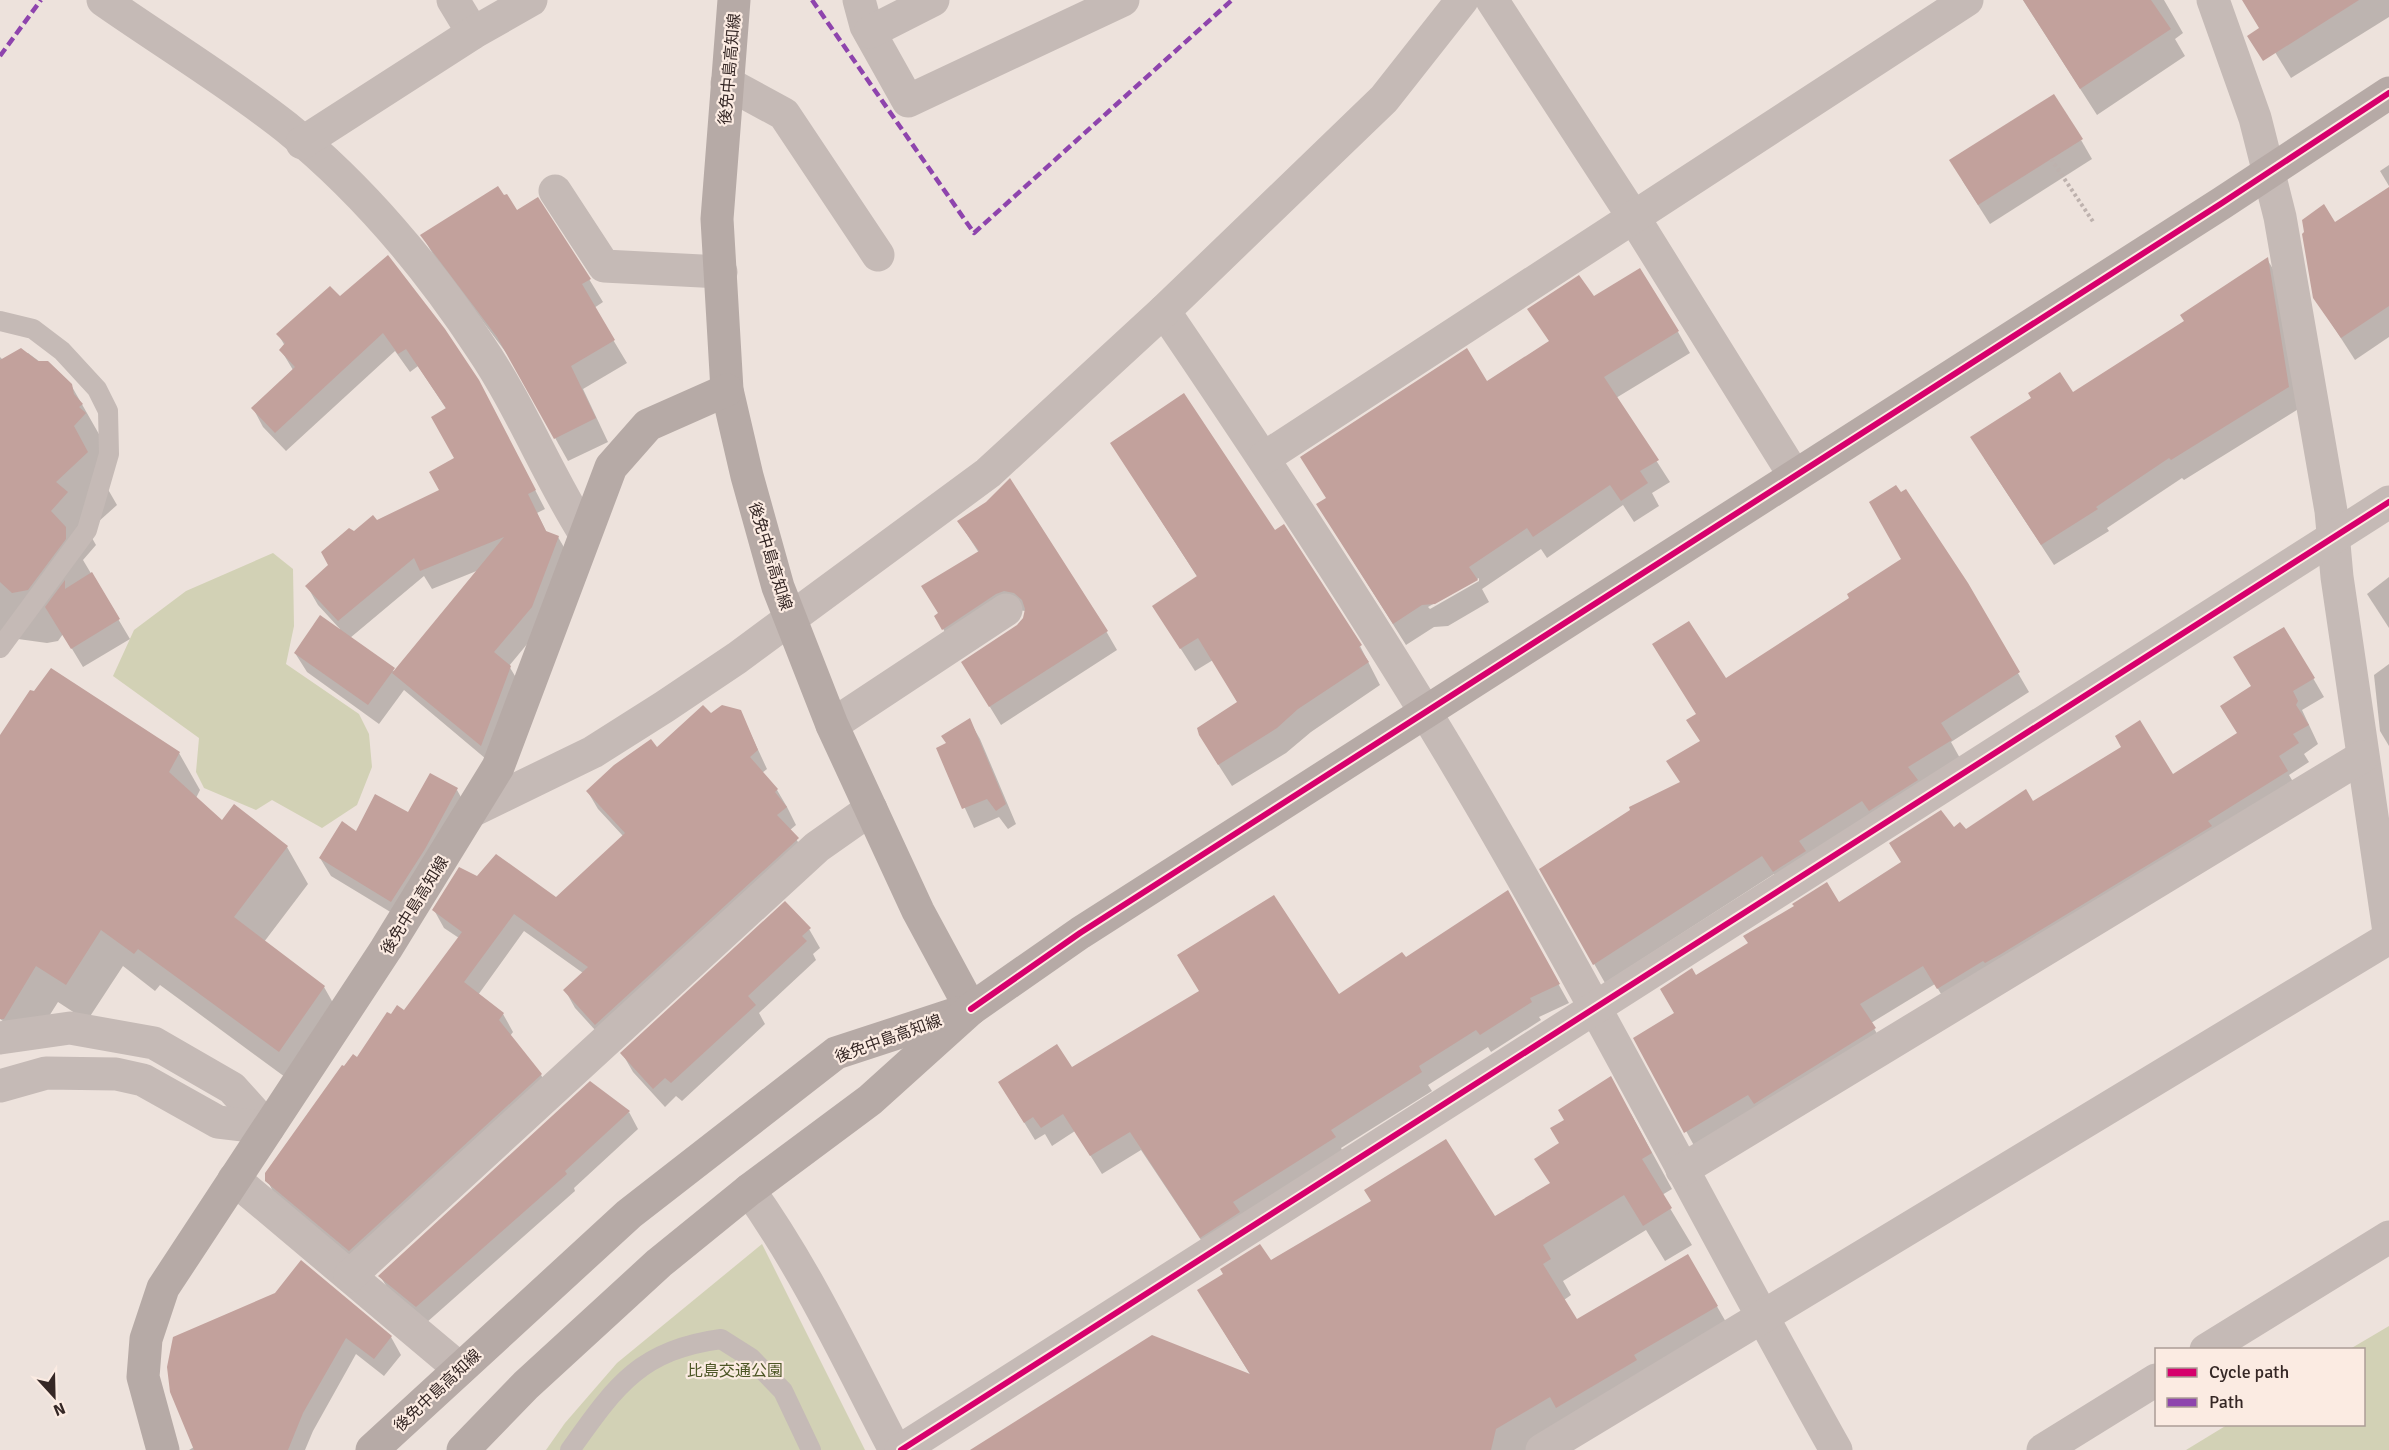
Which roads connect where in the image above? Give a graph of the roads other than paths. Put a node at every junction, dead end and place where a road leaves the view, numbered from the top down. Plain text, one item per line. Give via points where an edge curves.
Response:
1 (103, 0) edge
2 (453, 0) edge
3 (531, 0) edge
4 (734, 0) edge
5 (859, 0) edge
6 (933, 0) edge
7 (1123, 0) edge
8 (1462, 0) edge
9 (1492, 0) edge
10 (1967, 0) edge
11 (2212, 0) edge
12 (870, 32) junction
13 (473, 33) junction
14 (727, 83) junction
15 (2389, 93) edge
16 (302, 143) junction
17 (2270, 171) junction
18 (555, 191) dead end
19 (1634, 218) junction
20 (878, 255) dead end
21 (721, 272) junction
22 (1164, 312) junction
23 (0, 321) edge
24 (727, 390) junction
25 (1264, 458) junction
26 (1794, 475) junction
27 (2389, 502) edge
28 (585, 534) junction
29 (2334, 537) junction
30 (1006, 610) dead end
31 (790, 617) junction
32 (0, 648) edge
33 (1425, 712) junction
34 (832, 724) junction
35 (2362, 757) junction
36 (871, 809) junction
37 (474, 810) junction
38 (2389, 932) edge
39 (2389, 938) edge
40 (971, 1008) junction
41 (1595, 1008) junction
42 (0, 1038) edge
43 (0, 1086) edge
44 (268, 1128) junction
45 (1682, 1170) junction
46 (234, 1179) junction
47 (749, 1190) junction
48 (2389, 1237) edge
49 (350, 1276) junction
50 (1762, 1318) junction
51 (2209, 1348) edge
52 (460, 1369) junction
53 (2155, 1381) edge
54 (163, 1450) edge
55 (372, 1450) edge
56 (463, 1450) edge
57 (570, 1450) edge
58 (811, 1450) edge
59 (895, 1450) edge
60 (901, 1450) edge
61 (1542, 1450) edge
62 (1836, 1450) edge
63 (2043, 1450) edge

1 - 16 street
2 - 13 street
3 - 13 street
4 - 14 main road, 後免中島高知線
5 - 12 street
6 - 12 street
7 - 12 street via 908,101
8 - 22 street via 1384,99
9 - 19 street
10 - 19 street
11 - 17 street
13 - 16 street
14 - 20 street via 784,114
14 - 21 main road, 後免中島高知線 via 717,219
15 - 17 main road
16 - 28 street via 376,210 446,298 512,398
17 - 26 main road
17 - 29 street
18 - 21 street via 604,266
19 - 25 street
19 - 26 street
21 - 24 main road, 後免中島高知線
22 - 25 street
22 - 31 street via 988,473
23 - 32 lane via 33,329 62,351 97,388 108,411 109,454 87,530
24 - 28 main road, 後免中島高知線 via 643,429 611,467
24 - 31 main road, 後免中島高知線 via 747,476
25 - 33 street
26 - 33 main road
27 - 29 street
28 - 37 main road, 後免中島高知線 via 498,767
29 - 35 street
29 - 41 street
30 - 34 street
31 - 34 main road, 後免中島高知線
31 - 37 street via 737,658 592,752
33 - 40 main road via 1080,933
33 - 41 street
34 - 36 main road, 後免中島高知線
35 - 38 street
35 - 45 street
36 - 40 main road, 後免中島高知線 via 918,912
36 - 49 street via 817,847
37 - 44 main road, 後免中島高知線
39 - 50 street
40 - 47 main road, 後免中島高知線 via 870,1100
40 - 52 main road, 後免中島高知線 via 836,1053 629,1214
41 - 45 street
41 - 60 street
42 - 44 street via 70,1028 154,1043 232,1088
43 - 44 street via 46,1073 116,1074 143,1080 218,1122
44 - 46 main road, 後免中島高知線
45 - 50 street
46 - 49 street
46 - 54 main road, 後免中島高知線 via 163,1288 146,1339 143,1377
47 - 56 main road, 後免中島高知線 via 650,1271 526,1384
47 - 59 street via 833,1330
48 - 51 street
49 - 52 street
50 - 61 street
50 - 62 street
52 - 55 main road, 後免中島高知線
53 - 63 street
57 - 58 lane via 608,1397 653,1358 691,1343 721,1339 751,1358 783,1391

